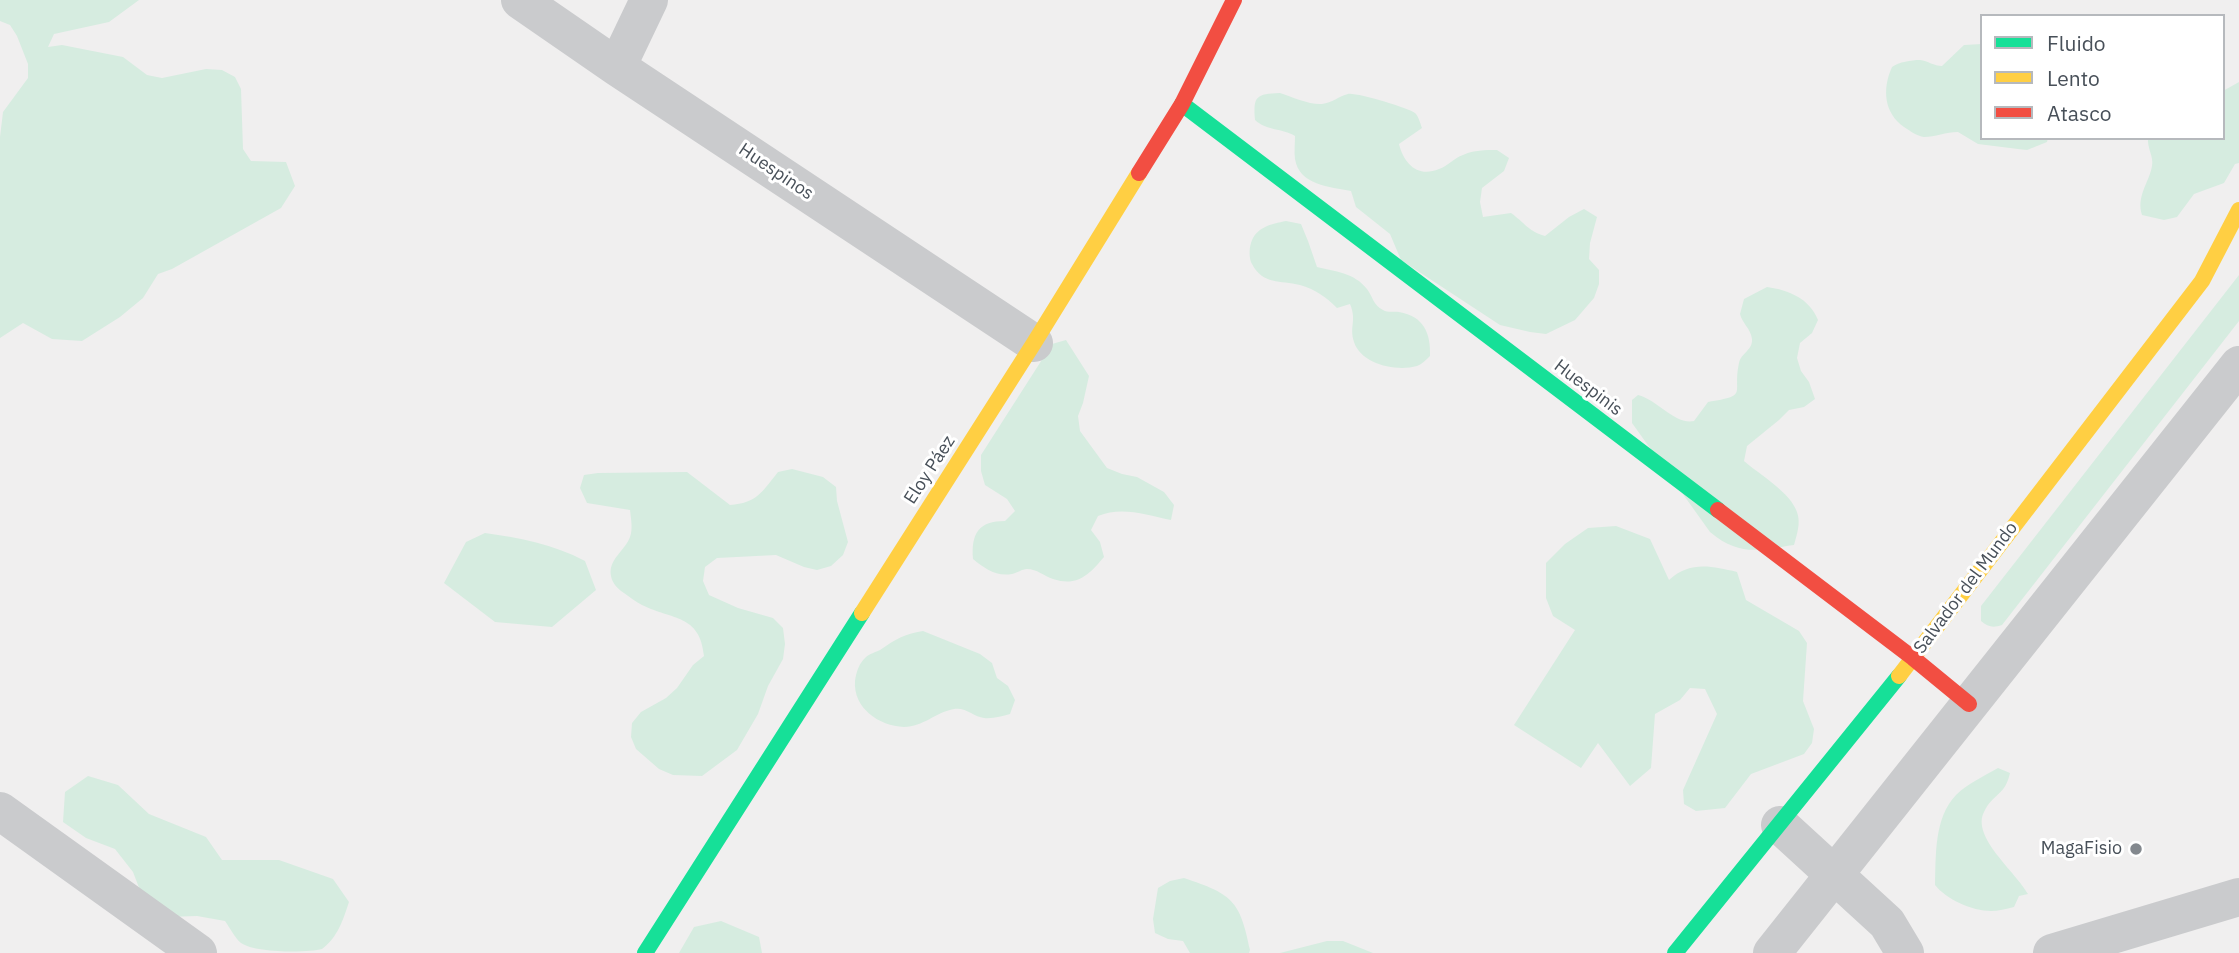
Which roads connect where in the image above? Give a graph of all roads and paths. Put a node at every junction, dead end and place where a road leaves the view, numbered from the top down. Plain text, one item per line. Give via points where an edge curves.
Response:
1 (520, 0) edge
2 (649, 0) edge
3 (1234, 0) edge
4 (617, 67) junction
5 (1182, 104) junction
6 (2239, 210) edge
7 (1034, 343) junction
8 (2239, 365) edge
9 (1913, 658) junction
10 (1969, 704) junction
11 (0, 811) edge
12 (1780, 825) junction
13 (1834, 875) junction
14 (2239, 897) edge
15 (198, 953) edge
16 (645, 953) edge
17 (1675, 953) edge
18 (1772, 953) edge
19 (1905, 953) edge
20 (2052, 953) edge

1 - 4 street, Huespinos
2 - 4 street
3 - 5 street, Eloy Páez
4 - 7 street, Huespinos
5 - 7 street, Eloy Páez
5 - 9 street, Huespinis
6 - 9 street, Salvador del Mundo via 2202,281
7 - 16 street, Eloy Páez
8 - 10 street
9 - 10 street, Huespinis
9 - 12 street, Salvador del Mundo
10 - 13 street
11 - 15 street
12 - 13 street
12 - 17 street, Salvador del Mundo
13 - 18 street
13 - 19 street via 1887,923
14 - 20 street

